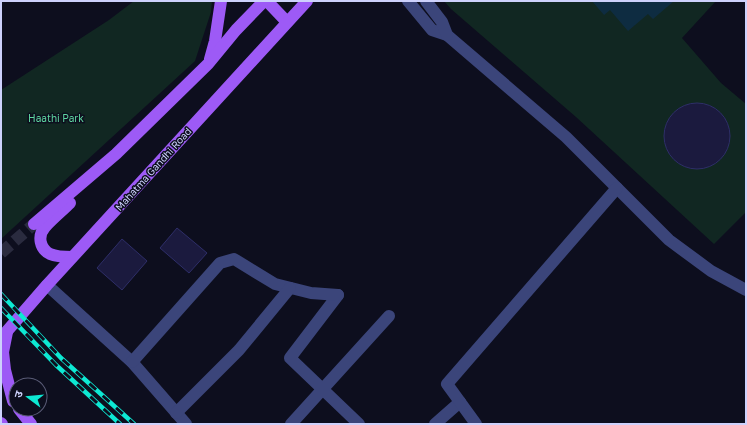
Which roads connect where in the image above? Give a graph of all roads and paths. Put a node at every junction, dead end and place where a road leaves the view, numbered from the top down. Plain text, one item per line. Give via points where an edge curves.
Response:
1 (221, 1) edge
2 (265, 1) edge
3 (408, 1) edge
4 (426, 1) edge
5 (302, 3) edge
6 (286, 22) junction
7 (447, 35) junction
8 (208, 64) junction
9 (79, 186) junction
10 (617, 188) junction
11 (34, 224) tunnel mouth
12 (72, 257) junction
13 (47, 285) junction
14 (290, 288) junction
15 (746, 290) edge
16 (389, 316) dead end
17 (4, 335) edge
18 (132, 362) junction
19 (8, 380) edge
20 (1, 386) edge
21 (322, 390) junction
22 (8, 395) edge
23 (460, 402) junction
24 (176, 413) junction
25 (186, 424) edge
26 (291, 424) edge
27 (359, 424) edge
28 (435, 424) edge
29 (476, 424) edge

1 - 8 main road via 215,41
2 - 6 main road
2 - 8 main road via 236,30
3 - 7 street via 432,30
4 - 7 street via 442,22
5 - 6 main road, Mahatma Gandhi Road
6 - 12 main road, Mahatma Gandhi Road
7 - 10 street via 566,138
8 - 9 main road via 116,154
9 - 11 main road
9 - 12 main road via 76,197 44,228 40,236 40,242 49,254
10 - 15 street via 669,240 711,271
10 - 23 street via 447,384
12 - 13 main road, Mahatma Gandhi Road
13 - 17 main road, Mahatma Gandhi Road
13 - 18 street
14 - 18 street via 275,284 234,259 220,262
14 - 21 street via 338,295 290,358
14 - 24 street via 238,350
16 - 21 street
17 - 19 main road via 3,352
18 - 24 street
20 - 22 main road
21 - 26 street
21 - 27 street
23 - 28 street
23 - 29 street
24 - 25 street

